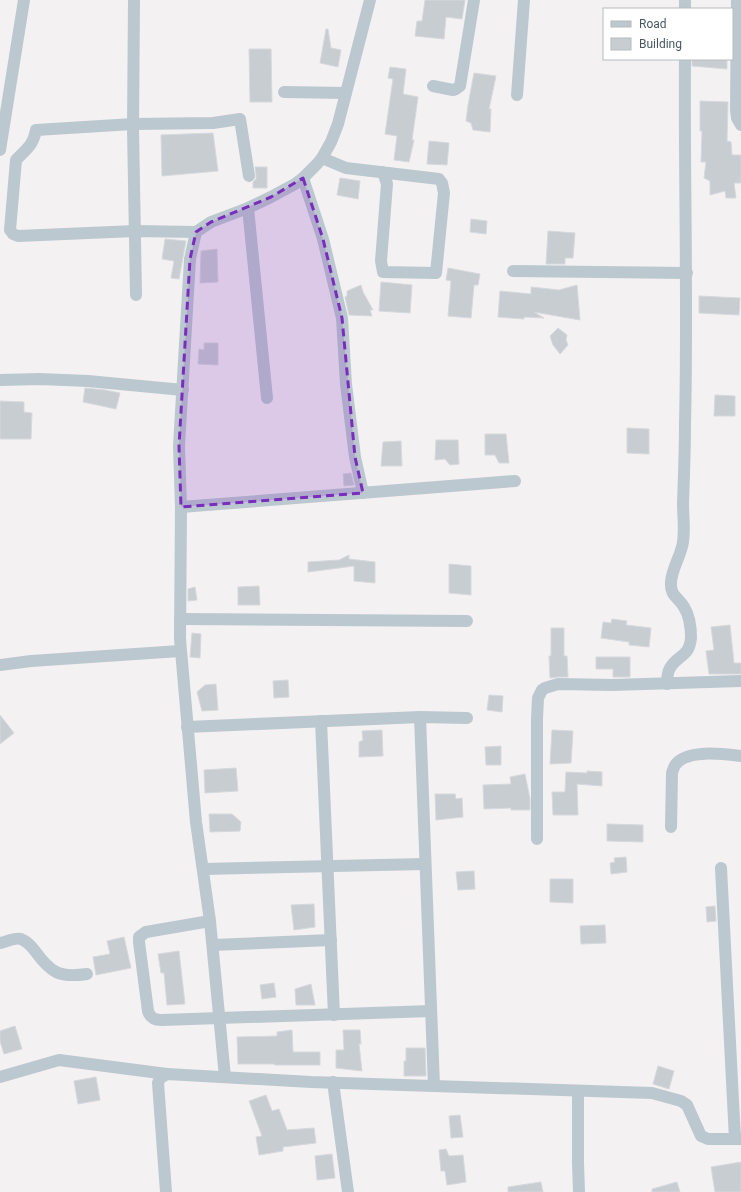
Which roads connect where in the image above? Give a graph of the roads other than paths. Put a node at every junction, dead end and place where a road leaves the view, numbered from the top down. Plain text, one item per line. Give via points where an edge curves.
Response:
1 (24, 0) edge
2 (134, 0) edge
3 (370, 0) edge
4 (474, 0) edge
5 (524, 0) edge
6 (737, 0) edge
7 (685, 60) edge
8 (433, 86) dead end
9 (284, 92) dead end
10 (346, 93) junction
11 (517, 95) dead end
12 (133, 124) junction
13 (741, 125) edge
14 (0, 150) edge
15 (322, 158) junction
16 (383, 172) junction
17 (249, 176) dead end
18 (303, 178) junction
19 (248, 208) junction
20 (135, 232) junction
21 (196, 232) junction
22 (513, 271) dead end
23 (687, 273) junction
24 (136, 295) dead end
25 (0, 380) edge
26 (183, 390) junction
27 (267, 398) dead end
28 (516, 481) dead end
29 (363, 493) junction
30 (181, 507) junction
31 (180, 619) junction
32 (467, 621) dead end
33 (180, 651) junction
34 (0, 665) edge
35 (741, 681) edge
36 (667, 684) junction
37 (420, 717) junction
38 (467, 718) dead end
39 (321, 721) junction
40 (187, 727) junction
41 (741, 756) edge
42 (671, 827) dead end
43 (537, 839) dead end
44 (425, 864) junction
45 (328, 865) junction
46 (721, 868) dead end
47 (204, 869) junction
48 (210, 922) junction
49 (331, 940) junction
50 (0, 943) edge
51 (213, 945) junction
52 (87, 974) dead end
53 (431, 1011) junction
54 (334, 1015) junction
55 (220, 1019) junction
56 (167, 1074) junction
57 (0, 1077) edge
58 (225, 1077) junction
59 (333, 1082) junction
60 (434, 1086) junction
61 (578, 1091) junction
62 (738, 1139) edge
63 (166, 1192) edge
64 (348, 1192) edge
65 (580, 1192) edge

1 - 14 street
2 - 12 street
3 - 10 street
4 - 8 street via 460,86 453,90
5 - 11 street
6 - 13 street via 736,110
7 - 23 street
9 - 10 street
10 - 15 street via 338,124
12 - 17 street via 213,123 240,119
12 - 20 street
12 - 20 street via 36,130 30,146 16,160 10,230 18,236
15 - 16 street via 346,168
15 - 18 street
16 - 16 street via 439,179 442,183 444,193 436,273 383,272 381,261 387,184
18 - 19 street
18 - 29 street via 323,239 342,318 346,384 355,457
19 - 21 street via 211,222
19 - 27 street
20 - 21 street
20 - 24 street
21 - 26 street via 190,259
22 - 23 street
23 - 36 street via 683,542 671,584 672,592 686,611 691,637 687,652 670,668
25 - 26 street via 88,381
26 - 30 street via 179,446
28 - 29 street
29 - 30 street
30 - 31 street
31 - 32 street
31 - 33 street
33 - 34 street
33 - 40 street
35 - 36 street
36 - 43 street via 558,684 542,690 538,698 537,719
37 - 38 street
37 - 39 street
37 - 44 street
39 - 40 street
39 - 45 street
40 - 47 street via 196,822
41 - 42 street via 689,756 675,765 672,773
44 - 45 street
44 - 53 street
45 - 47 street
45 - 49 street
46 - 62 street
47 - 48 street
48 - 51 street
48 - 55 street via 144,932 138,942 148,1011 151,1016 156,1020
49 - 51 street
49 - 54 street
50 - 52 street via 22,939 56,973 73,976
51 - 55 street
53 - 54 street
53 - 60 street
54 - 55 street
55 - 58 street
56 - 57 street via 59,1060
56 - 58 street
56 - 63 street via 160,1078 158,1083
58 - 59 street
59 - 60 street
59 - 64 street
60 - 61 street
61 - 62 street via 652,1093 668,1097 687,1105 701,1136 708,1139
61 - 65 street

